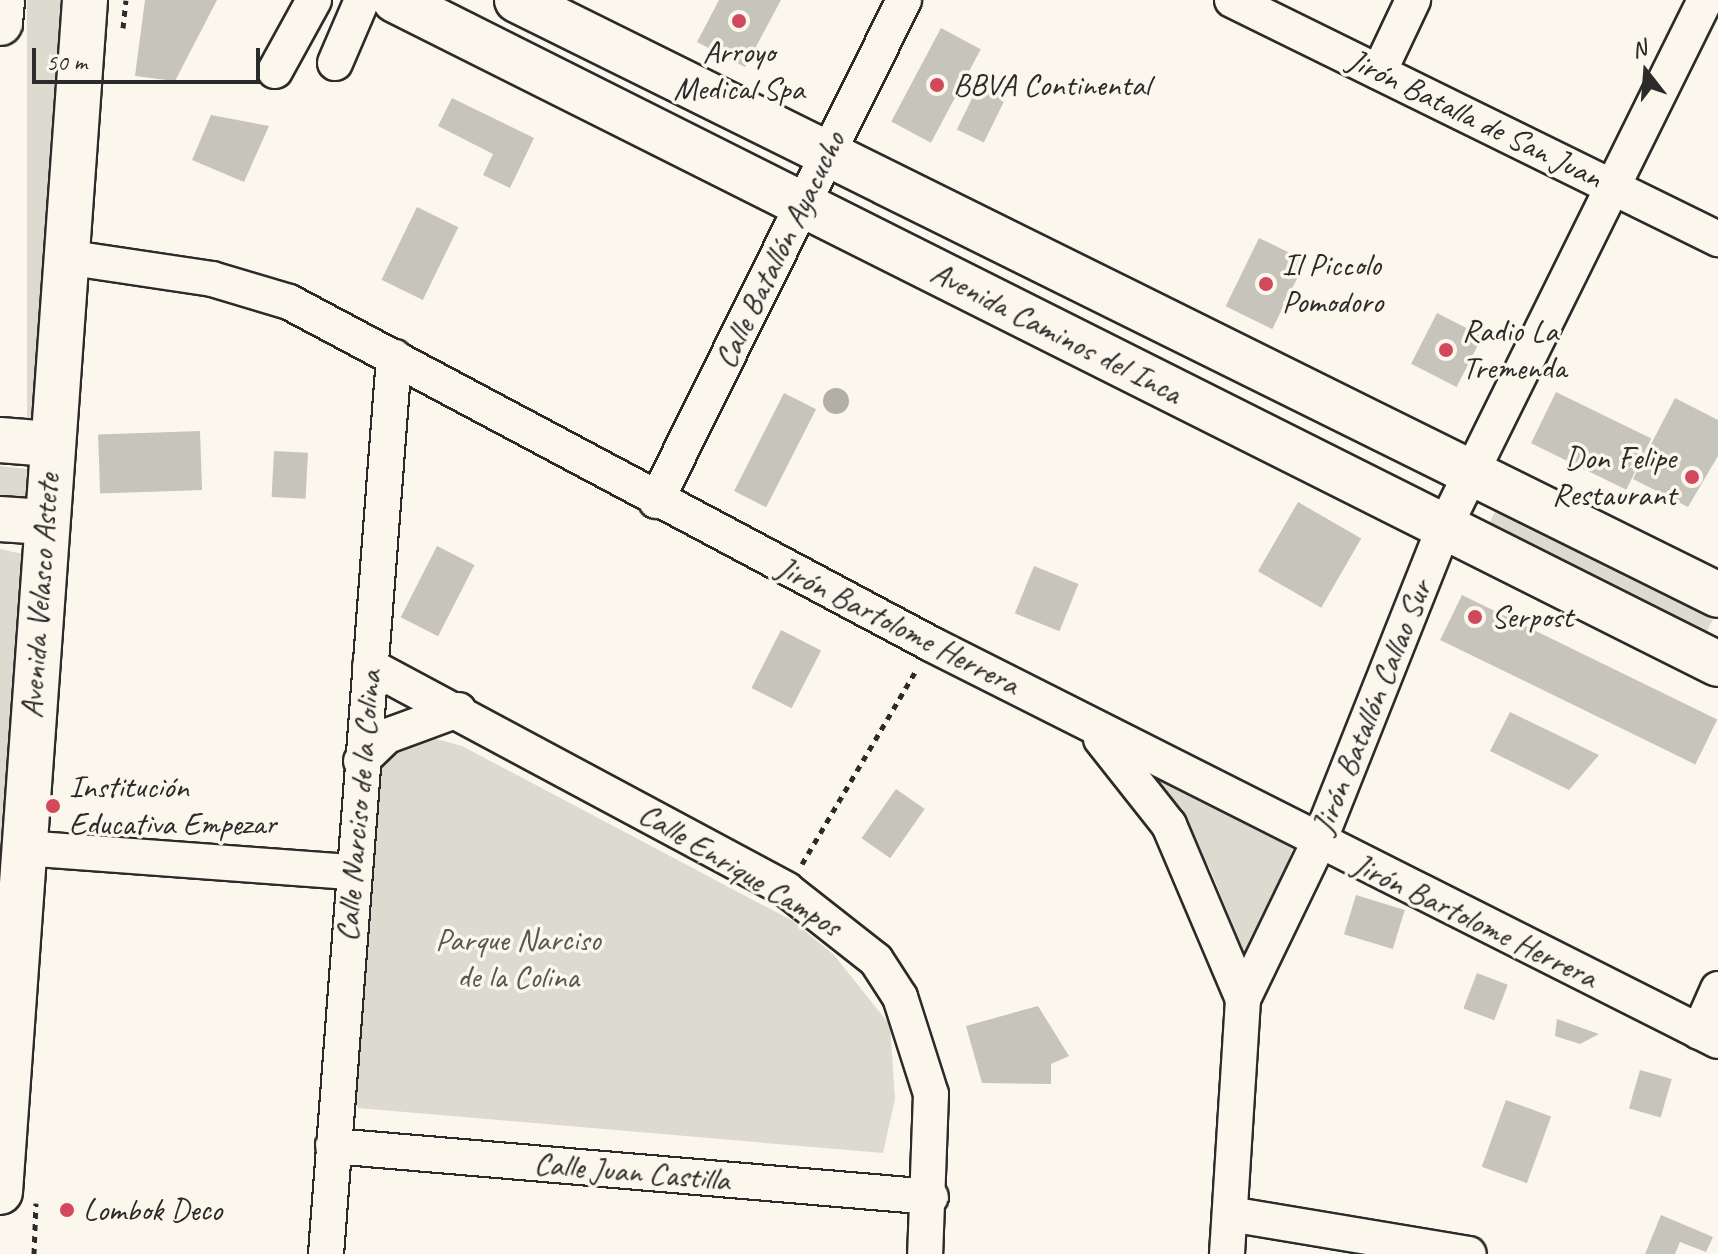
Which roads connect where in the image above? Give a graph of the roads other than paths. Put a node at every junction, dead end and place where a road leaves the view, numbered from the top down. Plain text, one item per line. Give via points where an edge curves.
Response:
1 (2, 0) edge
2 (85, 0) edge
3 (314, 0) edge
4 (362, 0) edge
5 (395, 0) edge
6 (517, 0) edge
7 (904, 0) edge
8 (1232, 0) edge
9 (1413, 0) edge
10 (1705, 0) edge
11 (0, 23) edge
12 (335, 63) dead end
13 (275, 71) dead end
14 (1379, 72) junction
15 (826, 155) junction
16 (1613, 186) junction
17 (804, 204) junction
18 (1718, 239) edge
19 (65, 257) junction
20 (394, 357) junction
21 (0, 440) edge
22 (50, 444) junction
23 (1470, 473) junction
24 (656, 501) junction
25 (0, 519) edge
26 (45, 522) junction
27 (1442, 532) junction
28 (1718, 595) edge
29 (1718, 664) edge
30 (370, 666) junction
31 (458, 710) junction
32 (1078, 717) junction
33 (361, 761) junction
34 (1318, 844) junction
35 (23, 848) junction
36 (353, 872) junction
37 (1718, 989) edge
38 (1243, 999) junction
39 (1708, 1036) edge
40 (333, 1146) junction
41 (0, 1192) edge
42 (931, 1197) junction
43 (1230, 1214) junction
44 (326, 1254) edge
45 (925, 1254) edge
46 (1227, 1254) edge
47 (1469, 1254) edge

1 - 11 main road
2 - 19 main road, Avenida Velasco Astete
3 - 13 street
4 - 12 street
5 - 17 main road, Avenida Caminos del Inca
6 - 15 main road, Avenida Caminos del Inca
7 - 15 street, Calle Batallón Ayacucho
8 - 14 street, Jirón Batalla de San Juan
9 - 14 street
10 - 16 street, Jirón Batallón Callao Sur
14 - 16 street, Jirón Batalla de San Juan
15 - 17 street, Calle Batallón Ayacucho
15 - 23 main road, Avenida Caminos del Inca
16 - 18 street, Jirón Batalla de San Juan
16 - 23 street, Jirón Batallón Callao Sur
17 - 24 street, Calle Batallón Ayacucho
17 - 27 main road, Avenida Caminos del Inca
19 - 20 street, Jirón Bartolome Herrera via 212,279 289,302
19 - 22 main road, Avenida Velasco Astete
20 - 24 street, Jirón Bartolome Herrera
20 - 30 street, Calle Narciso de la Colina
21 - 22 main road
22 - 26 main road, Avenida Velasco Astete
23 - 27 street, Jirón Batallón Callao Sur
23 - 28 main road, Avenida Caminos del Inca
24 - 32 street, Jirón Bartolome Herrera
25 - 26 main road
26 - 35 main road, Avenida Velasco Astete
27 - 29 main road, Avenida Caminos del Inca
27 - 34 street, Jirón Batallón Callao Sur
30 - 31 street, Calle Enrique Campos
30 - 33 street, Calle Narciso de la Colina
31 - 33 street via 387,736
31 - 42 street, Calle Enrique Campos via 787,890 856,940 900,997 931,1094
32 - 34 street, Jirón Bartolome Herrera
32 - 38 street via 1128,766 1169,825
33 - 36 street, Calle Narciso de la Colina
34 - 38 street, Jirón Batallón Callao Sur
34 - 39 street, Jirón Bartolome Herrera
35 - 36 street
35 - 41 main road, Avenida Velasco Astete
36 - 40 street, Calle Narciso de la Colina
37 - 39 street
38 - 43 street, Jirón Batallón Callao Sur
40 - 42 street, Calle Juan Castilla
40 - 44 street, Calle Narciso de la Colina
42 - 45 street, Calle Enrique Campos
43 - 46 street, Jirón Batallón Callao Sur
43 - 47 street

